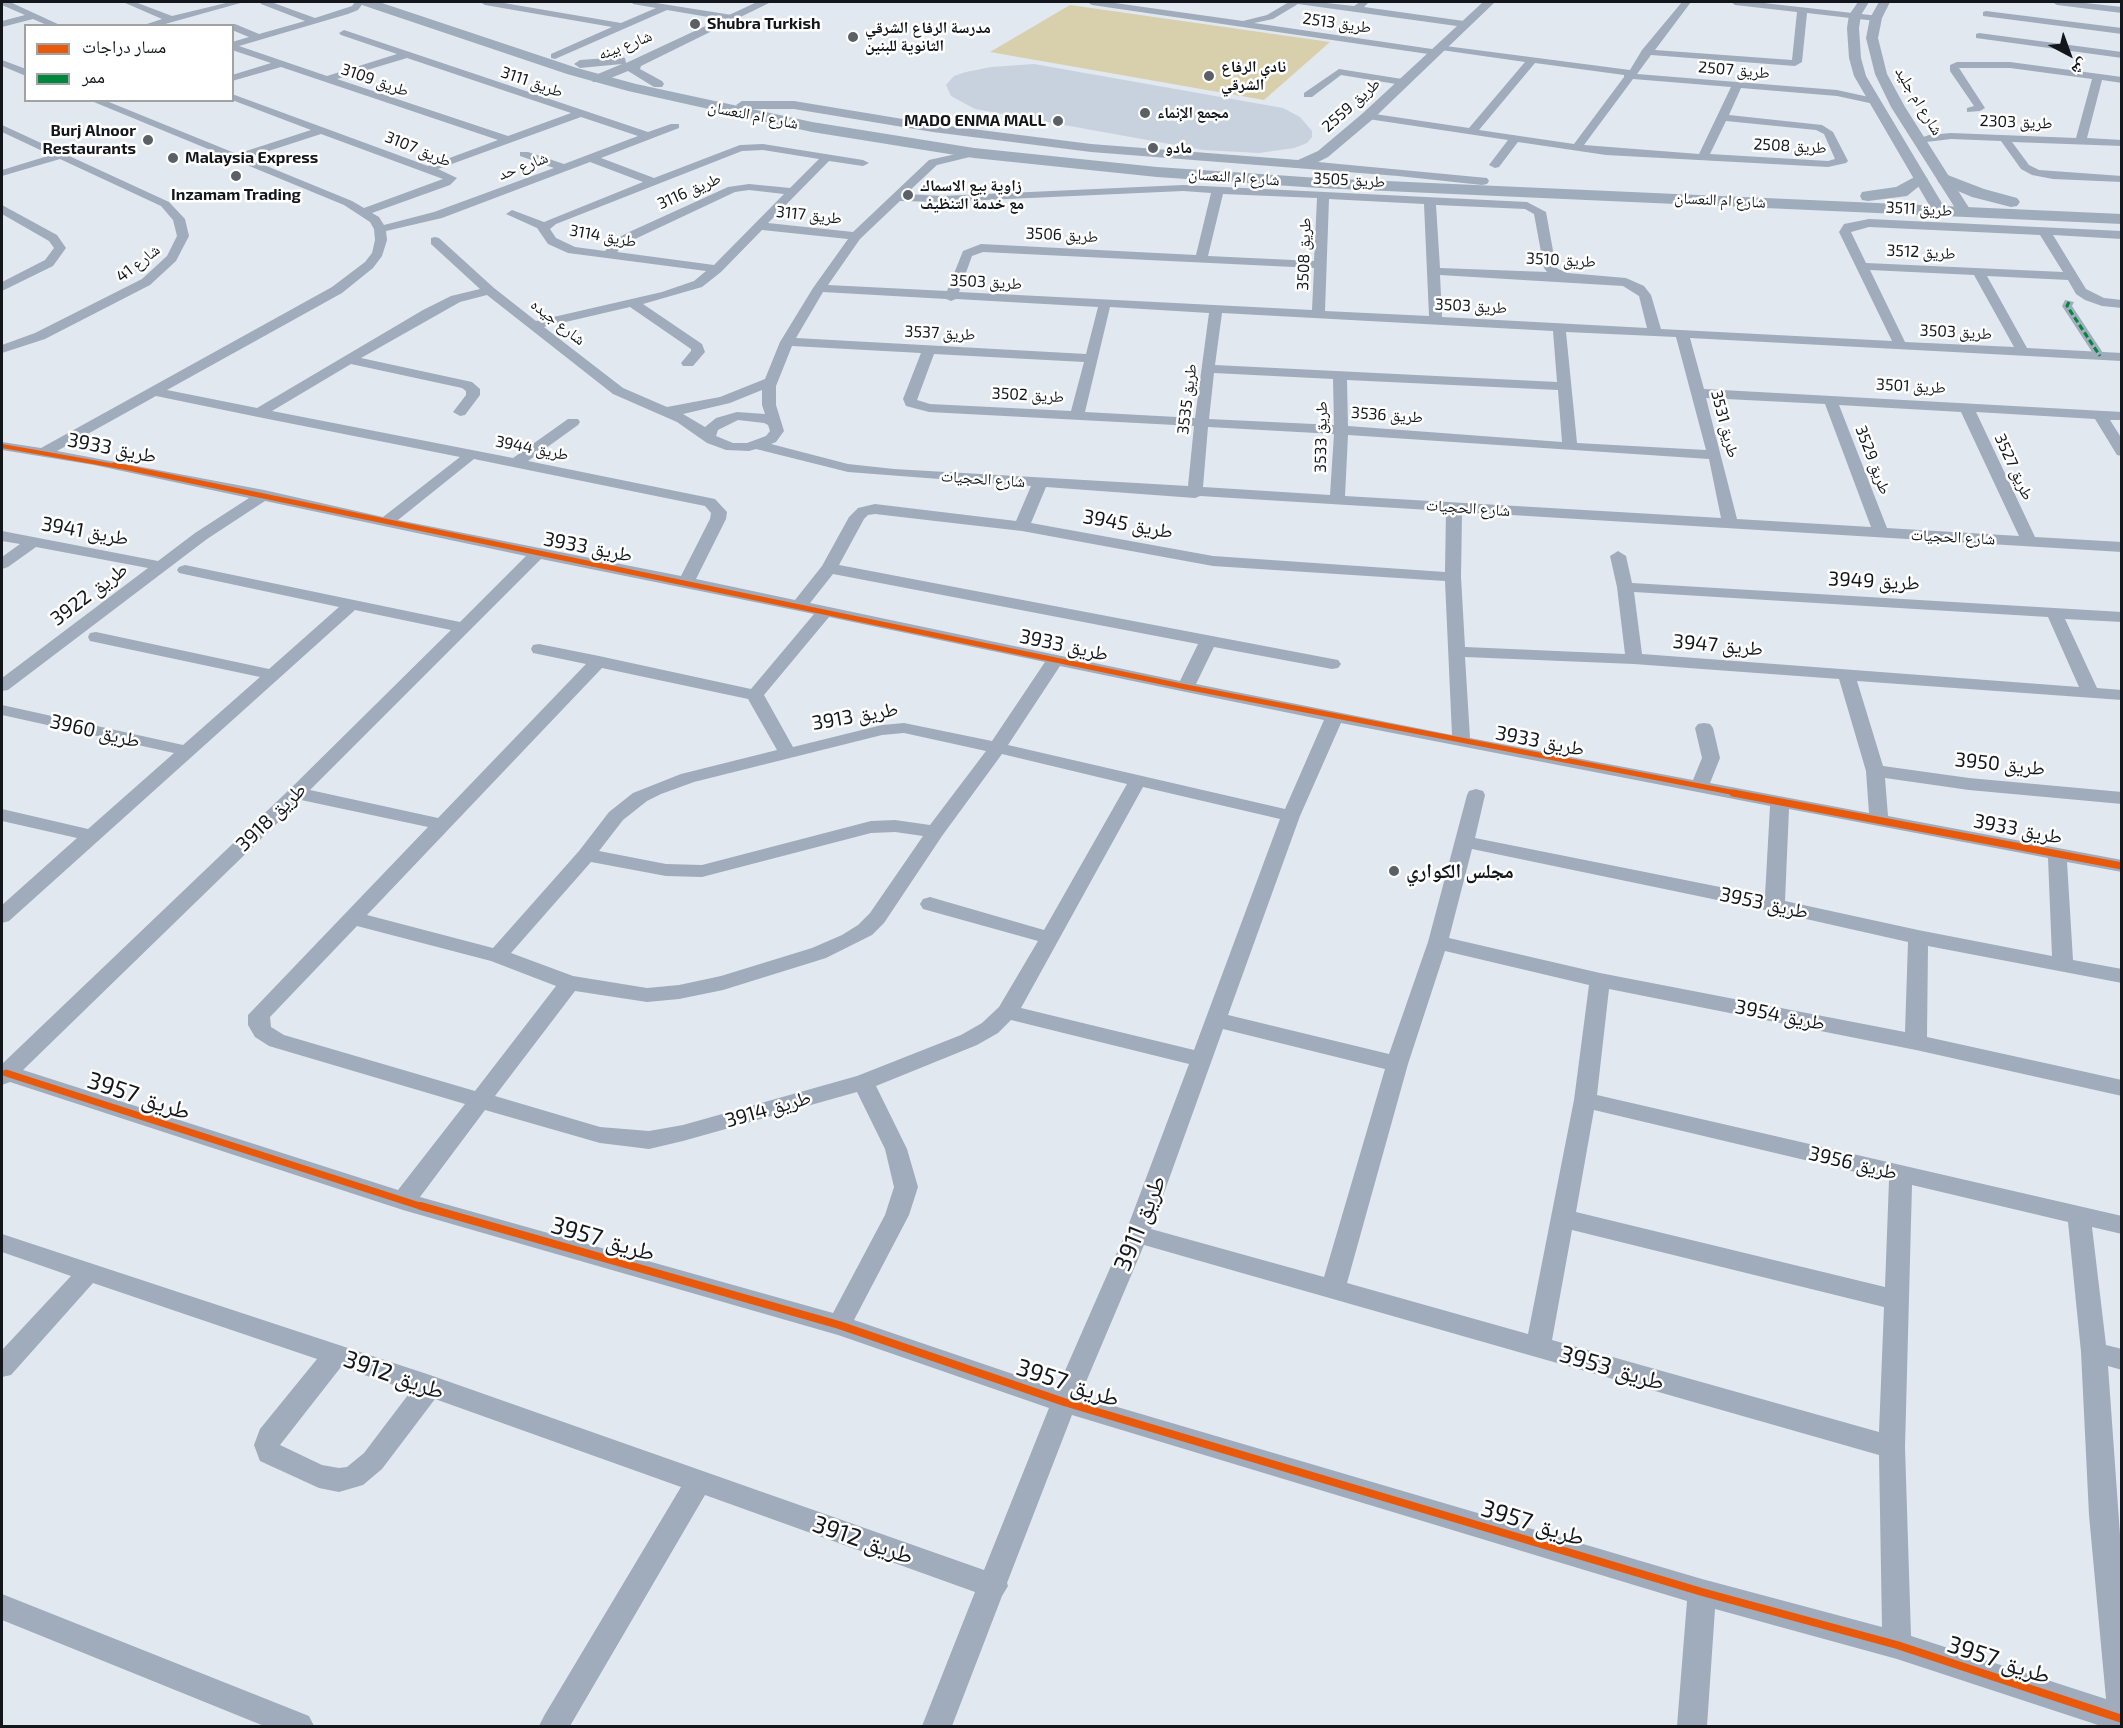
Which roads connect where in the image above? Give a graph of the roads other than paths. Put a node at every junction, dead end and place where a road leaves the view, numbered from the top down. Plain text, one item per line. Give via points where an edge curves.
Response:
1 (3, 2) edge
2 (129, 2) edge
3 (239, 2) edge
4 (264, 2) edge
5 (360, 2) edge
6 (368, 2) edge
7 (485, 2) edge
8 (636, 2) edge
9 (649, 2) edge
10 (765, 2) edge
11 (1092, 2) edge
12 (1113, 2) edge
13 (1294, 2) edge
14 (1299, 2) edge
15 (1489, 2) edge
16 (1686, 2) edge
17 (1735, 2) edge
18 (1863, 2) edge
19 (1884, 2) edge
20 (1989, 2) edge
21 (2057, 2) edge
22 (1767, 4) edge
23 (392, 5) edge
24 (1363, 6) edge
25 (666, 7) junction
26 (2121, 10) edge
27 (1805, 11) junction
28 (345, 12) junction
29 (1986, 14) junction
30 (35, 15) junction
31 (1854, 17) junction
32 (732, 18) junction
33 (171, 19) junction
34 (1876, 20) junction
35 (314, 21) junction
36 (1273, 21) junction
37 (1255, 23) junction
38 (2, 24) edge
39 (54, 24) edge
40 (152, 24) edge
41 (1464, 24) junction
42 (234, 27) edge
43 (621, 27) junction
44 (2121, 31) edge
45 (344, 33) dead end
46 (258, 37) junction
47 (234, 45) edge
48 (234, 47) edge
49 (1415, 48) junction
50 (1438, 49) junction
51 (1646, 52) junction
52 (405, 55) junction
53 (2121, 55) edge
54 (555, 56) junction
55 (1533, 59) junction
56 (638, 61) junction
57 (2, 63) edge
58 (280, 64) junction
59 (24, 72) edge
60 (597, 72) junction
61 (1629, 75) junction
62 (2098, 76) junction
63 (234, 77) edge
64 (326, 80) junction
65 (2121, 80) edge
66 (1402, 82) junction
67 (658, 84) junction
68 (1737, 86) junction
69 (1865, 86) junction
70 (1837, 93) junction
71 (1308, 95) dead end
72 (234, 98) edge
73 (1874, 101) junction
74 (99, 102) edge
75 (742, 105) junction
76 (1971, 110) dead end
77 (579, 114) junction
78 (1368, 116) junction
79 (1722, 117) junction
80 (675, 126) dead end
81 (1913, 127) junction
82 (2, 128) edge
83 (321, 130) junction
84 (1472, 132) junction
85 (649, 136) junction
86 (1951, 136) junction
87 (2004, 138) junction
88 (1515, 139) junction
89 (508, 140) junction
90 (1922, 141) junction
91 (2081, 141) junction
92 (2121, 143) edge
93 (920, 145) junction
94 (1576, 148) junction
95 (974, 153) junction
96 (524, 154) dead end
97 (1323, 154) junction
98 (59, 156) junction
99 (827, 157) junction
100 (235, 158) junction
101 (591, 158) junction
102 (1702, 158) junction
103 (933, 162) junction
104 (863, 163) dead end
105 (1300, 165) junction
106 (1495, 165) dead end
107 (566, 168) junction
108 (1350, 168) junction
109 (429, 169) junction
110 (687, 169) junction
111 (2, 173) edge
112 (709, 177) dead end
113 (1920, 179) junction
114 (1945, 179) junction
115 (2121, 179) edge
116 (1482, 181) junction
117 (655, 182) junction
118 (1218, 190) junction
119 (793, 192) junction
120 (1323, 195) junction
121 (899, 197) junction
122 (1857, 197) junction
123 (1430, 201) junction
124 (2024, 205) junction
125 (1937, 206) junction
126 (1961, 207) junction
127 (2, 209) edge
128 (2121, 209) edge
129 (364, 212) junction
130 (512, 214) dead end
131 (2121, 219) edge
132 (544, 226) junction
133 (759, 226) junction
134 (380, 229) junction
135 (2044, 231) junction
136 (2121, 235) edge
137 (856, 236) junction
138 (435, 241) dead end
139 (608, 255) junction
140 (1201, 258) junction
141 (1320, 265) junction
142 (1861, 266) junction
143 (717, 269) junction
144 (1433, 271) junction
145 (1979, 272) junction
146 (2071, 276) junction
147 (1566, 277) junction
148 (2, 287) edge
149 (819, 288) junction
150 (489, 291) junction
151 (951, 297) junction
152 (2090, 297) junction
153 (2069, 302) joint
154 (632, 303) junction
155 (1105, 303) junction
156 (2121, 304) edge
157 (1216, 309) junction
158 (1318, 314) junction
159 (1436, 321) junction
160 (533, 326) junction
161 (1559, 327) junction
162 (1655, 332) junction
163 (1682, 334) junction
164 (787, 342) junction
165 (1901, 346) junction
166 (2, 349) edge
167 (929, 349) junction
168 (2023, 352) junction
169 (2100, 356) junction
170 (2121, 357) edge
171 (1090, 358) junction
172 (348, 359) junction
173 (688, 363) dead end
174 (1209, 369) junction
175 (1340, 375) junction
176 (770, 384) junction
177 (1564, 386) junction
178 (153, 391) junction
179 (1698, 393) junction
180 (1830, 400) junction
181 (1966, 407) junction
182 (460, 412) dead end
183 (258, 413) junction
184 (667, 413) junction
185 (2099, 414) junction
186 (1077, 416) junction
187 (2121, 416) edge
188 (733, 417) junction
189 (573, 422) dead end
190 (1201, 423) junction
191 (776, 427) junction
192 (86, 428) junction
193 (1341, 430) junction
194 (709, 436) junction
195 (2, 445) edge
196 (757, 445) junction
197 (1570, 447) junction
198 (44, 452) junction
199 (2121, 452) edge
200 (471, 454) junction
201 (1715, 455) junction
202 (815, 459) junction
203 (94, 461) junction
204 (517, 462) junction
205 (1040, 483) junction
206 (245, 492) junction
207 (1195, 493) junction
208 (264, 495) junction
209 (1337, 500) junction
210 (1454, 507) junction
211 (388, 521) junction
212 (1730, 524) junction
213 (1022, 526) junction
214 (1881, 533) junction
215 (2, 536) edge
216 (201, 536) junction
217 (2030, 542) junction
218 (32, 543) junction
219 (2121, 548) edge
220 (537, 554) junction
221 (1618, 556) dead end
222 (2, 564) edge
223 (161, 566) junction
224 (829, 568) junction
225 (186, 570) dead end
226 (1453, 577) junction
227 (686, 582) junction
228 (1625, 587) junction
229 (351, 605) junction
230 (798, 607) junction
231 (824, 612) junction
232 (2054, 613) junction
233 (2121, 617) edge
234 (462, 627) junction
235 (96, 637) dead end
236 (1208, 641) junction
237 (539, 649) dead end
238 (1456, 652) junction
239 (1635, 659) junction
240 (1055, 660) junction
241 (599, 661) junction
242 (1332, 664) dead end
243 (273, 675) junction
244 (1847, 676) junction
245 (2, 686) edge
246 (1186, 687) junction
247 (2091, 693) junction
248 (755, 695) junction
249 (2121, 695) edge
250 (2, 710) edge
251 (1335, 716) junction
252 (1704, 728) dead end
253 (1461, 742) junction
254 (997, 748) junction
255 (188, 752) junction
256 (787, 752) junction
257 (1875, 771) junction
258 (1138, 780) junction
259 (1699, 788) junction
260 (297, 793) junction
261 (1476, 795) dead end
262 (2121, 798) edge
263 (1780, 804) junction
264 (2, 815) edge
265 (1291, 816) junction
266 (1879, 820) junction
267 (440, 824) junction
268 (935, 832) junction
269 (93, 836) junction
270 (1465, 842) junction
271 (2057, 854) junction
272 (586, 855) junction
273 (2121, 866) edge
274 (930, 904) dead end
275 (1775, 905) junction
276 (2, 916) edge
277 (353, 918) junction
278 (1918, 937) junction
279 (1050, 938) junction
280 (1438, 942) junction
281 (497, 956) junction
282 (2062, 964) junction
283 (2121, 976) edge
284 (1600, 980) junction
285 (570, 983) junction
286 (1007, 1012) junction
287 (1218, 1020) junction
288 (1916, 1041) junction
289 (1203, 1060) junction
290 (1397, 1064) junction
291 (4, 1075) edge
292 (863, 1082) junction
293 (2121, 1088) edge
294 (481, 1100) junction
295 (1585, 1100) junction
296 (1901, 1175) junction
297 (403, 1201) junction
298 (2079, 1215) junction
299 (1563, 1218) junction
300 (2121, 1225) edge
301 (1137, 1234) junction
302 (2, 1244) edge
303 (88, 1274) junction
304 (1333, 1289) junction
305 (1898, 1300) junction
306 (839, 1325) junction
307 (1538, 1347) junction
308 (2094, 1352) junction
309 (335, 1355) junction
310 (2121, 1359) edge
311 (2, 1367) edge
312 (430, 1386) junction
313 (1064, 1402) junction
314 (1892, 1447) junction
315 (698, 1482) junction
316 (2112, 1518) edge
317 (994, 1586) junction
318 (1702, 1592) junction
319 (2, 1607) edge
320 (1897, 1645) junction
321 (2121, 1712) edge
322 (2121, 1719) edge
323 (299, 1726) edge
324 (554, 1726) edge
325 (937, 1726) edge
326 (1692, 1726) edge

1 - 30 street
2 - 33 street
3 - 33 street
4 - 35 street
5 - 28 street
6 - 23 main road, شارع ام النعسان
7 - 43 street
8 - 9 street
9 - 25 street
10 - 32 street, شارع بينه
11 - 37 street, طريق 2513
12 - 37 street, طريق 2513
13 - 36 street
14 - 24 street
15 - 41 street, طريق 2559
16 - 51 street
17 - 22 street
18 - 31 street
19 - 34 street, شارع ام جليد
20 - 29 street
21 - 26 street
22 - 27 street
23 - 28 street
23 - 54 main road, شارع ام النعسان
23 - 60 main road, شارع ام النعسان
24 - 41 street
25 - 32 street
25 - 43 street
27 - 31 street
27 - 51 street, طريق 2507 via 1795,63
28 - 35 street
29 - 44 street
29 - 53 street via 1978,40
30 - 38 street
30 - 39 street
31 - 34 street
31 - 69 street, شارع ام جليد via 1855,58
32 - 56 street, شارع بينه
33 - 40 street
34 - 81 street, شارع ام جليد via 1872,38 1881,74
35 - 46 street
36 - 37 street, طريق 2513
36 - 49 street, طريق 2513
37 - 49 street, طريق 2513
41 - 50 street, طريق 2559
42 - 46 street
43 - 54 street
45 - 52 street, طريق 3111
46 - 47 street
48 - 58 street, طريق 3109
49 - 50 street via 1428,54
49 - 50 street via 1437,45
50 - 55 street, طريق 2507
50 - 66 street, طريق 2559
51 - 61 street
52 - 64 street
52 - 77 street, طريق 3111
54 - 60 main road, شارع ام النعسان
55 - 61 street, طريق 2507
55 - 84 street
56 - 60 street, شارع بينه
56 - 60 street via 610,63
56 - 67 street via 634,71
57 - 59 street
58 - 63 street
58 - 64 street, طريق 3109
60 - 67 main road, شارع ام النعسان
60 - 93 main road, شارع ام النعسان via 754,116
61 - 68 street, طريق 2507
61 - 94 street
62 - 65 street
62 - 76 street via 1980,59 1954,67 1980,108
62 - 91 street
64 - 89 street, طريق 3109
66 - 71 street, طريق 2559 via 1339,72
66 - 78 street, طريق 2559
67 - 75 main road, شارع ام النعسان
68 - 70 street, طريق 2507
68 - 79 street
69 - 70 street, طريق 2507
69 - 73 street, شارع ام جليد
70 - 73 street, طريق 2507
72 - 83 street, طريق 3107
73 - 113 street, شارع ام جليد
74 - 100 street
75 - 105 street via 794,105 1034,141
75 - 116 main road, شارع ام النعسان via 1047,152 1225,169
77 - 85 street, طريق 3111
77 - 89 street
78 - 84 street, طريق 2508
78 - 97 street, طريق 2559
79 - 102 street
79 - 102 street, طريق 2508 via 1822,129 1828,132 1842,161 1828,164
80 - 85 street, شارع حد
81 - 86 street, طريق 2303
81 - 90 street, شارع ام جليد
82 - 98 street, شارع 41
83 - 100 street
83 - 109 street, طريق 3107
84 - 88 street, طريق 2508
85 - 101 street, شارع حد
86 - 87 street, طريق 2303
86 - 90 street, طريق 2303
87 - 91 street, طريق 2303
87 - 115 street via 2025,167 2036,173
88 - 94 street, طريق 2508
88 - 106 street
89 - 109 street
90 - 114 street, شارع ام جليد
91 - 92 street, طريق 2303
93 - 95 main road, شارع ام النعسان
93 - 103 street via 931,153
94 - 102 street, طريق 2508
95 - 103 street
95 - 125 main road, شارع ام النعسان via 1319,183
96 - 107 street
97 - 105 street, طريق 2559
97 - 108 street, طريق 2559 via 1330,163
98 - 111 street
98 - 166 street, شارع 41 via 165,204 179,219 183,236 172,258 137,288 40,336
99 - 104 street
99 - 110 street, طريق 3114 via 746,147
99 - 119 street, طريق 3117
100 - 129 street
101 - 107 street, شارع حد
101 - 117 street
103 - 121 street
105 - 108 street
107 - 134 street, شارع حد via 438,215
108 - 116 street
109 - 129 street, طريق 3107 via 451,180
110 - 112 street
110 - 117 street, طريق 3114
113 - 122 main road via 1901,192
113 - 125 street, شارع ام جليد
114 - 124 main road via 1987,196
114 - 126 street, شارع ام جليد
116 - 122 main road, شارع ام النعسان
117 - 132 street, طريق 3114
118 - 120 street, طريق 3505
118 - 121 street, طريق 3505 via 1151,188 942,199
118 - 140 street
119 - 133 street, طريق 3117
119 - 139 street, طريق 3116 via 732,189 630,236
120 - 123 street, طريق 3505
120 - 141 street, طريق 3508
121 - 137 street
122 - 125 main road, شارع ام النعسان
123 - 144 street
123 - 147 street, طريق 3505 via 1536,209 1540,212 1550,268
124 - 126 main road, شارع ام النعسان
124 - 128 main road, شارع ام النعسان
125 - 126 main road, شارع ام النعسان
126 - 131 main road, شارع ام النعسان
127 - 148 street via 54,238 60,248 49,263
129 - 134 street
130 - 132 street
132 - 139 street, طريق 3114 via 547,238 557,245
133 - 137 street, طريق 3117
133 - 143 street, طريق 3117
134 - 178 street, طريق 3933 via 378,253 356,278
135 - 136 street, طريق 3511
135 - 142 street, طريق 3511 via 1857,224 1845,232
135 - 146 street
137 - 149 street
138 - 150 street, شارع جيده
139 - 143 street, طريق 3114
140 - 141 street, طريق 3506
140 - 151 street, طريق 3506 via 979,242 967,254
141 - 158 street, طريق 3508
142 - 145 street, طريق 3512
142 - 165 street, طريق 3511
143 - 154 street, طريق 3117 via 688,288
144 - 147 street, طريق 3510
144 - 159 street
145 - 146 street, طريق 3512
145 - 168 street, طريق 3512
146 - 152 street
147 - 162 street, طريق 3510 via 1619,280 1640,289
149 - 151 street, طريق 3503
149 - 164 street
150 - 160 street, شارع جيده
150 - 172 street via 448,303
151 - 155 street, طريق 3503
152 - 153 street
152 - 156 street
153 - 169 street via 2067,306
154 - 160 street, طريق 3117
154 - 173 street via 697,347 698,352
155 - 157 street, طريق 3503
155 - 171 street
157 - 158 street, طريق 3503
157 - 174 street, طريق 3535
158 - 159 street, طريق 3503
159 - 161 street, طريق 3503
160 - 184 street, شارع جيده via 618,391
161 - 162 street, طريق 3503
161 - 177 street
162 - 163 street, طريق 3503
163 - 165 street, طريق 3503
163 - 179 street, طريق 3531
164 - 167 street, طريق 3537
164 - 176 street
165 - 168 street, طريق 3503
167 - 171 street, طريق 3537
167 - 186 street, طريق 3502 via 911,404
168 - 169 street, طريق 3503
169 - 170 street, طريق 3503
171 - 186 street
172 - 182 street via 467,385 474,395
172 - 183 street
174 - 175 street, طريق 3536
174 - 190 street, طريق 3535
175 - 177 street, طريق 3536
175 - 193 street, طريق 3533
176 - 184 street via 725,400
176 - 188 street
176 - 191 street via 769,405
177 - 197 street
178 - 183 street, طريق 3944
178 - 192 street, طريق 3933
179 - 180 street, طريق 3501
179 - 201 street, طريق 3531
180 - 181 street, طريق 3501
180 - 214 street, طريق 3529
181 - 185 street, طريق 3501
181 - 217 street, طريق 3527
183 - 200 street, طريق 3944
184 - 188 street, شارع جيده
184 - 194 street, شارع جيده
185 - 187 street, طريق 3501
185 - 199 street
186 - 190 street, طريق 3502
188 - 191 street, شارع جيده via 755,416
188 - 194 street via 711,428
189 - 204 street
190 - 193 street, طريق 3536
190 - 207 street, طريق 3535
191 - 196 street via 771,439
191 - 202 street, شارع الحجيات
192 - 195 street, طريق 3933
192 - 198 street, طريق 3933
192 - 203 street, طريق 3933 via 87,445
193 - 197 street, طريق 3536
193 - 209 street, طريق 3533
194 - 196 street, شارع جيده via 731,447
195 - 198 street, طريق 3933
196 - 202 street, شارع الحجيات
197 - 201 street, طريق 3536
198 - 203 street, طريق 3933
200 - 204 street, طريق 3944
200 - 211 street
201 - 212 street, طريق 3531
202 - 205 street, شارع الحجيات via 878,472
203 - 206 street, طريق 3933
204 - 227 street, طريق 3944 via 710,502 719,512 718,519
205 - 207 street, شارع الحجيات
205 - 213 street
206 - 208 street, طريق 3933
206 - 216 street, طريق 3922
207 - 209 street, شارع الحجيات
208 - 211 street, طريق 3933
208 - 216 street, طريق 3922
209 - 210 street, شارع الحجيات
210 - 212 street, شارع الحجيات
210 - 226 street
211 - 220 street, طريق 3933
212 - 214 street, شارع الحجيات
213 - 224 street, طريق 3945 via 875,509 857,518
213 - 226 street, طريق 3945 via 1213,561
214 - 217 street, شارع الحجيات
215 - 218 street, طريق 3941
216 - 223 street, طريق 3922
217 - 219 street, شارع الحجيات
218 - 222 street
218 - 223 street, طريق 3941
220 - 227 street, طريق 3933
220 - 234 street, طريق 3918
221 - 228 street
223 - 245 street, طريق 3922
224 - 230 street, طريق 3945
224 - 236 street
225 - 229 street
226 - 238 street
227 - 230 street, طريق 3933
228 - 232 street, طريق 3949
228 - 239 street
229 - 234 street
229 - 243 street
230 - 231 street, طريق 3933
231 - 240 street, طريق 3933
231 - 248 street
232 - 233 street, طريق 3949
232 - 247 street
234 - 260 street, طريق 3918
235 - 243 street
236 - 242 street
236 - 246 street
237 - 241 street
238 - 239 street, طريق 3947
238 - 253 street
239 - 244 street, طريق 3947
240 - 246 street, طريق 3933
240 - 254 street
241 - 248 street
241 - 267 street
243 - 255 street
244 - 247 street, طريق 3947
244 - 257 street
246 - 251 street, طريق 3933
247 - 249 street, طريق 3947
248 - 256 street
250 - 255 street, طريق 3960
251 - 253 street, طريق 3933
251 - 265 street, طريق 3911
252 - 259 street via 1711,758
253 - 259 street, طريق 3933
254 - 256 street, طريق 3913 via 904,728
254 - 258 street, طريق 3913
254 - 268 street
255 - 269 street
256 - 272 street, طريق 3913 via 654,790 616,816
257 - 262 street, طريق 3950
257 - 266 street
258 - 265 street, طريق 3913
258 - 279 street, طريق 3914
259 - 263 street, طريق 3933
260 - 267 street
260 - 291 street, طريق 3918
261 - 270 street
263 - 266 street, طريق 3933
263 - 275 street
264 - 269 street
265 - 287 street, طريق 3911
266 - 271 street, طريق 3933
267 - 277 street
268 - 272 street via 871,827 702,871 666,870
268 - 285 street via 877,918 849,940 819,953 723,983 679,992 647,995
269 - 276 street
270 - 275 street, طريق 3953
270 - 280 street
271 - 273 street, طريق 3933
271 - 282 street
272 - 281 street, طريق 3913
274 - 279 street
275 - 278 street, طريق 3953
277 - 281 street
277 - 294 street, طريق 3914 via 259,1015 263,1032 277,1041
278 - 282 street, طريق 3953
278 - 288 street
279 - 286 street, طريق 3914
280 - 284 street, طريق 3954
280 - 290 street
281 - 285 street
282 - 283 street, طريق 3953
284 - 288 street, طريق 3954
284 - 295 street
285 - 294 street
286 - 289 street
286 - 292 street, طريق 3914 via 969,1040
287 - 289 street, طريق 3911
287 - 290 street
288 - 293 street, طريق 3954
289 - 301 street, طريق 3911
290 - 304 street
291 - 297 street, طريق 3957
292 - 294 street, طريق 3914 via 649,1140 600,1135
292 - 306 street via 896,1149 906,1187 897,1215
294 - 297 street
295 - 296 street, طريق 3956
295 - 299 street
296 - 298 street, طريق 3956
296 - 305 street
297 - 306 street, طريق 3957
298 - 300 street, طريق 3956
298 - 308 street
299 - 305 street
299 - 307 street
301 - 304 street, طريق 3953
301 - 313 street, طريق 3911
302 - 303 street, طريق 3912
303 - 309 street, طريق 3912
303 - 311 street
304 - 307 street, طريق 3953
305 - 314 street
306 - 313 street, طريق 3957
307 - 314 street, طريق 3953
308 - 310 street
308 - 316 street
309 - 312 street, طريق 3912
309 - 312 street via 269,1437 267,1445 268,1454 319,1476 339,1480 354,1477 373,1461
312 - 315 street, طريق 3912
313 - 317 street, طريق 3911
313 - 318 street, طريق 3957
314 - 320 street
315 - 317 street, طريق 3912
315 - 324 street
316 - 321 street
317 - 325 street, طريق 3911
318 - 320 street, طريق 3957
318 - 326 street
319 - 323 street
320 - 322 street, طريق 3957

